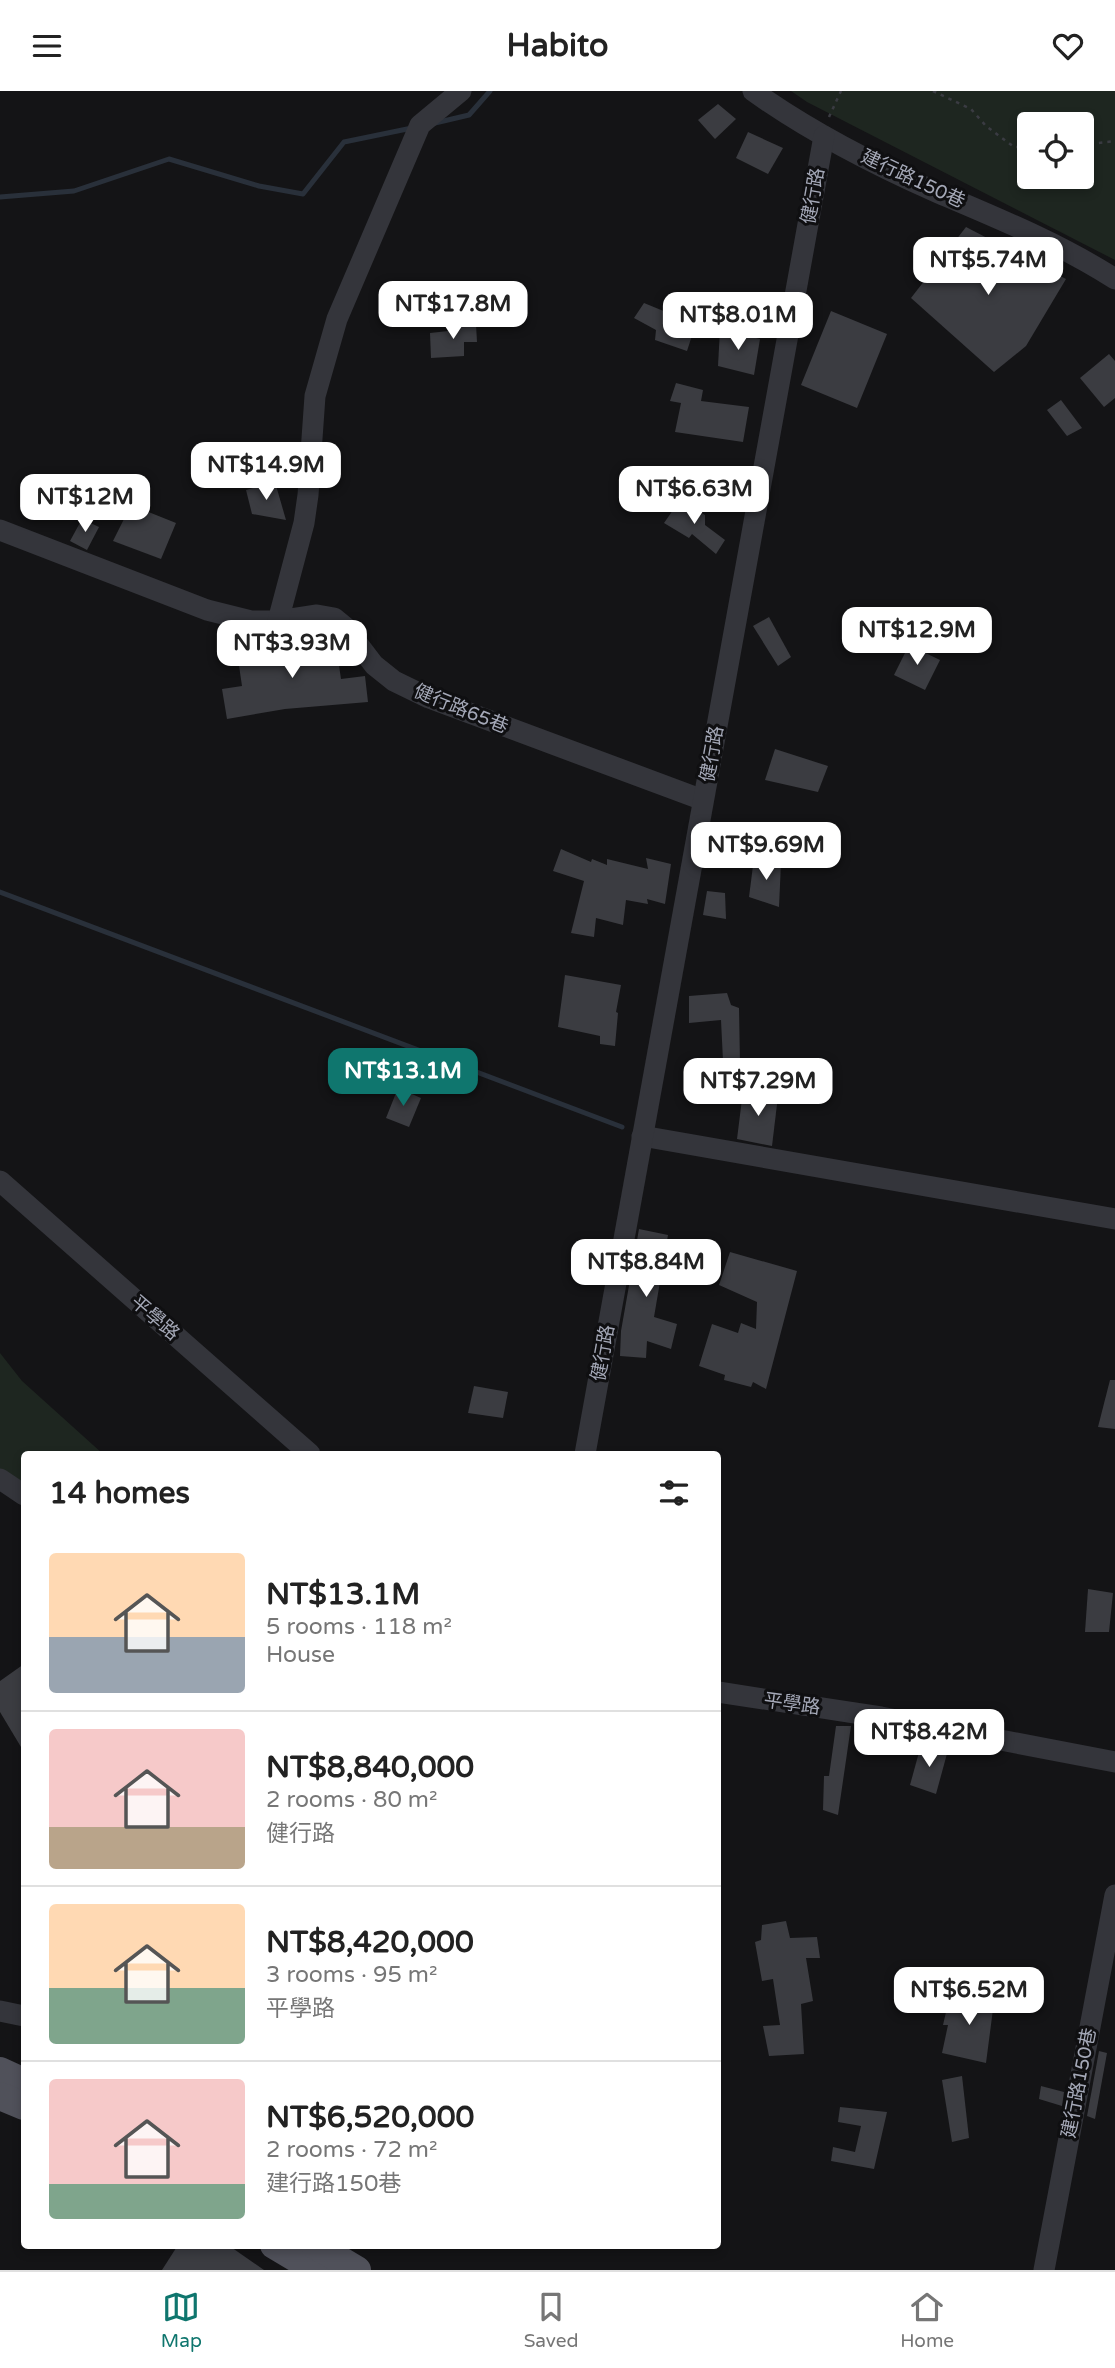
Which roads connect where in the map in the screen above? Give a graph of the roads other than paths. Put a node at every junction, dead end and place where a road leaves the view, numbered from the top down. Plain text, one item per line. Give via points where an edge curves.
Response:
1 (461, 91) edge
2 (753, 91) edge
3 (824, 136) junction
4 (1115, 279) edge
5 (0, 530) edge
6 (278, 621) junction
7 (703, 800) junction
8 (642, 1136) junction
9 (0, 1181) edge
10 (1115, 1219) edge
11 (307, 1451) edge
12 (586, 1451) edge
13 (0, 1479) edge
14 (21, 1493) edge
15 (721, 1692) edge
16 (1115, 1762) edge
17 (1115, 1895) edge
18 (0, 2011) edge
19 (21, 2014) edge
20 (0, 2071) edge
21 (19, 2097) edge
22 (281, 2249) edge
23 (321, 2249) edge
24 (316, 2270) edge
25 (357, 2270) edge
26 (1044, 2270) edge

1 - 6 street via 420,125 337,319 315,396 304,523
2 - 3 street, 建行路150巷
3 - 4 street, 建行路150巷 via 1003,220
3 - 7 street, 健行路
5 - 6 street, 健行路65巷 via 207,610 251,621
6 - 7 street, 健行路65巷 via 317,615 334,618 394,681
7 - 8 street, 健行路
8 - 10 street
8 - 12 street, 健行路
9 - 11 street, 平學路
13 - 14 street
15 - 16 street, 平學路 via 881,1717
17 - 26 street, 建行路150巷
18 - 19 street
20 - 21 main road
22 - 24 main road
23 - 25 main road

